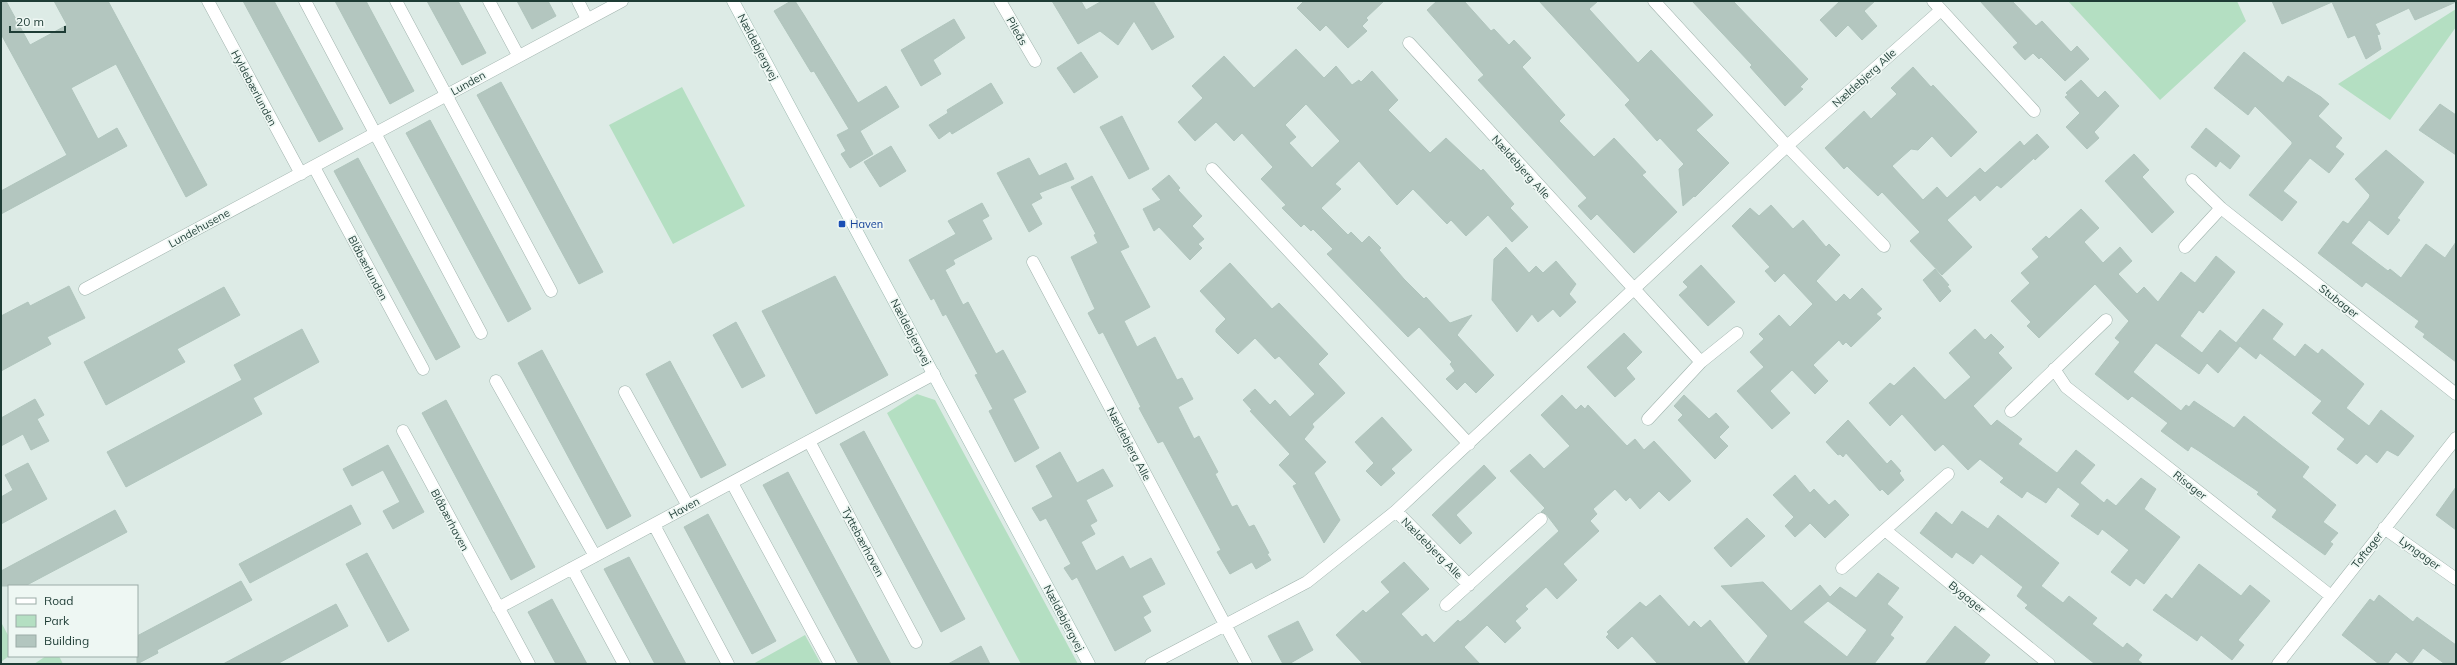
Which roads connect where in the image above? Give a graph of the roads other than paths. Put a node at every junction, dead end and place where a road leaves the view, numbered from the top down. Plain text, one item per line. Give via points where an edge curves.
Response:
1 (208, 1) edge
2 (305, 1) edge
3 (396, 1) edge
4 (489, 1) edge
5 (578, 1) edge
6 (622, 1) edge
7 (733, 1) edge
8 (1000, 1) edge
9 (1654, 1) edge
10 (1937, 5) edge
11 (587, 19) junction
12 (1409, 43) dead end
13 (518, 55) junction
14 (1035, 61) dead end
15 (446, 95) junction
16 (2034, 111) dead end
17 (375, 133) junction
18 (1787, 146) junction
19 (314, 167) junction
20 (1212, 169) dead end
21 (301, 174) junction
22 (2192, 180) dead end
23 (2221, 208) junction
24 (1884, 246) dead end
25 (2185, 247) dead end
26 (1033, 262) dead end
27 (85, 289) dead end
28 (1633, 290) junction
29 (551, 291) dead end
30 (2106, 320) dead end
31 (481, 332) dead end
32 (1737, 333) dead end
33 (1701, 362) junction
34 (423, 369) dead end
35 (2054, 369) junction
36 (934, 374) junction
37 (496, 381) dead end
38 (625, 392) dead end
39 (2456, 394) edge
40 (2011, 411) dead end
41 (1648, 419) dead end
42 (403, 431) dead end
43 (2456, 438) edge
44 (809, 441) junction
45 (1469, 444) junction
46 (1948, 474) dead end
47 (732, 483) junction
48 (688, 506) junction
49 (1396, 512) junction
50 (1541, 519) dead end
51 (654, 525) junction
52 (2384, 528) junction
53 (1885, 530) junction
54 (595, 556) junction
55 (572, 568) junction
56 (1842, 568) dead end
57 (2456, 579) edge
58 (1469, 585) junction
59 (2331, 596) junction
60 (1446, 605) dead end
61 (498, 608) junction
62 (1225, 625) junction
63 (916, 642) dead end
64 (529, 664) edge
65 (624, 664) edge
66 (728, 664) edge
67 (830, 664) edge
68 (1089, 664) edge
69 (1151, 664) edge
70 (1246, 664) edge
71 (2049, 664) edge
72 (2278, 664) edge

1 - 21 street, Hyldebærlunden
2 - 17 street
3 - 15 street
4 - 13 street
5 - 11 street
6 - 11 street, Lunden
7 - 36 street, Nældebjergvej
8 - 14 street, Pileås
9 - 18 street
10 - 16 street, Nældebjerg Alle
10 - 18 street, Nældebjerg Alle
11 - 13 street, Lunden
12 - 28 street, Nældebjerg Alle
13 - 15 street, Lunden
15 - 17 street, Lunden
15 - 29 street
17 - 19 street, Lunden
17 - 31 street
18 - 24 street
18 - 28 street, Nældebjerg Alle
19 - 21 street, Lundehusene
19 - 34 street, Blåbærlunden
20 - 45 street
21 - 27 street, Lundehusene
22 - 23 street, Stubager
23 - 25 street
23 - 39 street, Stubager
26 - 62 street, Nældebjerg Alle
28 - 33 street, Nældebjerg Alle
28 - 45 street, Nældebjerg Alle
30 - 35 street
32 - 33 street
33 - 41 street
35 - 40 street
35 - 59 street, Risager via 2066,387
36 - 44 street, Haven
36 - 68 street, Nældebjergvej
37 - 54 street
38 - 48 street
42 - 61 street, Blåbærhaven
43 - 52 street, Toftager
44 - 47 street, Haven
44 - 63 street, Tyttebærhaven
45 - 49 street, Nældebjerg Alle
46 - 53 street
47 - 48 street, Haven
47 - 67 street
48 - 51 street, Haven
49 - 58 street, Nældebjerg Alle
49 - 62 street, Nældebjerg Alle via 1307,582
50 - 58 street, Nældebjerg Alle
51 - 54 street, Haven
51 - 66 street
52 - 57 street, Lyngager
52 - 59 street, Toftager
53 - 56 street
53 - 71 street, Bygager
54 - 55 street, Haven
55 - 61 street, Haven
55 - 65 street
58 - 60 street, Nældebjerg Alle
59 - 72 street, Toftager
61 - 64 street
62 - 69 street, Nældebjerg Alle
62 - 70 street, Nældebjerg Alle

